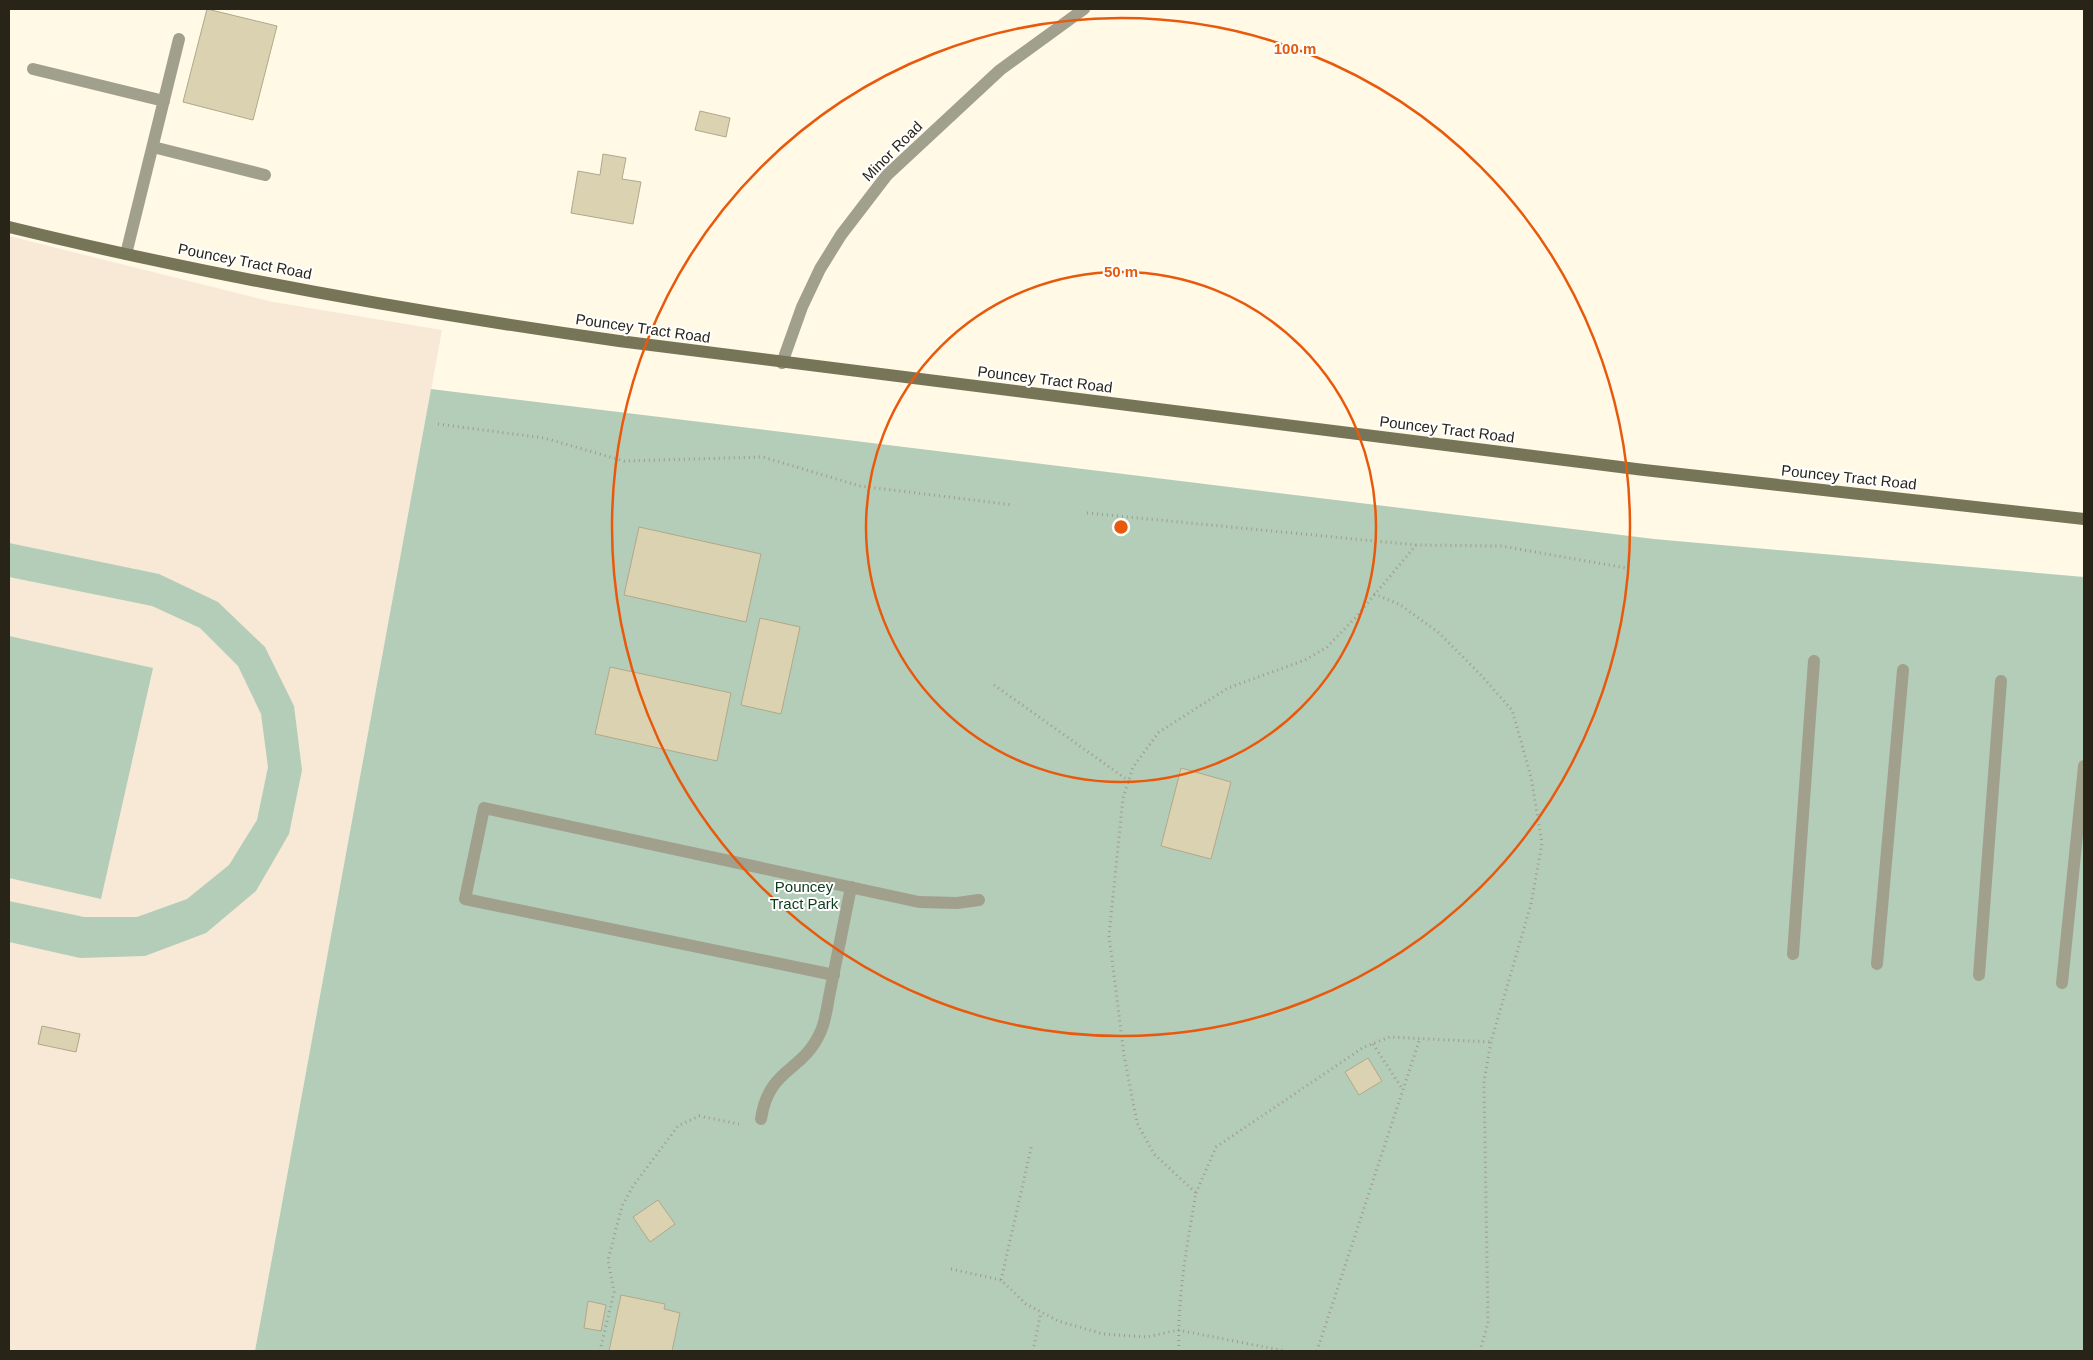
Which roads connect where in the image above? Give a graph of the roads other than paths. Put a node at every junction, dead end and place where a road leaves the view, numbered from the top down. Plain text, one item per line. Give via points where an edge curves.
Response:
1 (1084, 9) edge
2 (180, 39) dead end
3 (33, 69) dead end
4 (164, 101) junction
5 (153, 147) junction
6 (265, 175) dead end
7 (9, 227) edge
8 (126, 254) junction
9 (782, 363) junction
10 (2084, 519) edge
11 (1814, 661) dead end
12 (1903, 670) dead end
13 (2001, 681) dead end
14 (2084, 766) edge
15 (851, 887) junction
16 (979, 900) dead end
17 (1793, 954) dead end
18 (1877, 964) dead end
19 (834, 975) junction
20 (1979, 975) dead end
21 (2062, 983) dead end
22 (761, 1119) dead end

1 - 9 street, Minor Road via 1000,70 887,175 841,235 820,269 802,306
2 - 4 street
3 - 4 street
4 - 5 street
5 - 6 street
5 - 8 street
7 - 8 main road, Pouncey Tract Road
8 - 9 main road, Pouncey Tract Road via 470,319
9 - 10 main road, Pouncey Tract Road via 1644,470
11 - 17 street
12 - 18 street
13 - 20 street
14 - 21 street
15 - 16 street via 935,903
15 - 19 street
15 - 19 street via 484,808 465,899
19 - 22 street via 822,1031 816,1043 770,1088 763,1103

